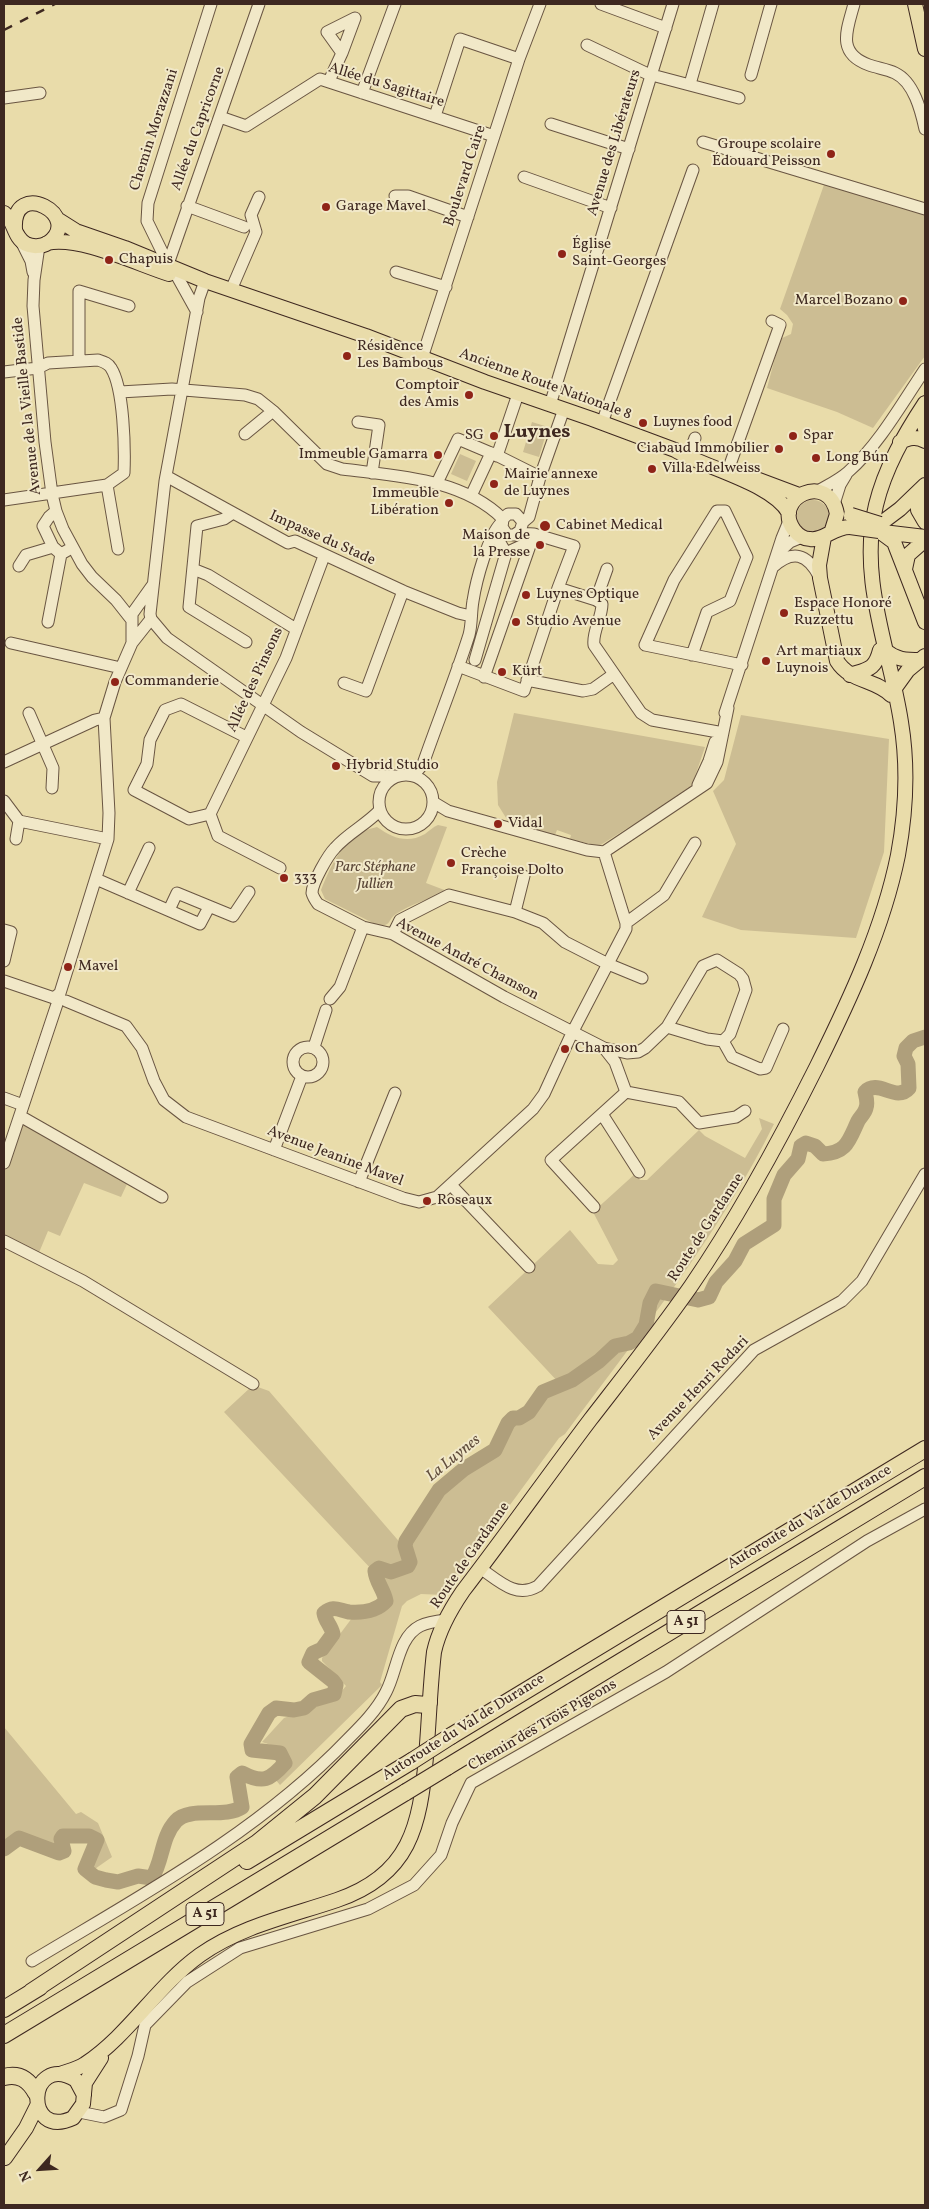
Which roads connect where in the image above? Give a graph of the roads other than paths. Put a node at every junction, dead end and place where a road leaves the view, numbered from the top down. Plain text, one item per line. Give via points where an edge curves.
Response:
1 (211, 4) edge
2 (259, 4) edge
3 (396, 4) edge
4 (540, 4) edge
5 (601, 4) edge
6 (673, 4) edge
7 (712, 4) edge
8 (771, 4) edge
9 (854, 4) edge
10 (915, 4) edge
11 (922, 4) edge
12 (925, 20) edge
13 (666, 28) junction
14 (587, 45) dead end
15 (925, 49) edge
16 (342, 53) dead end
17 (519, 59) junction
18 (652, 73) junction
19 (751, 75) dead end
20 (329, 81) junction
21 (690, 84) junction
22 (40, 93) dead end
23 (362, 93) junction
24 (4, 98) edge
25 (739, 98) dead end
26 (436, 116) junction
27 (220, 117) junction
28 (551, 124) dead end
29 (925, 129) edge
30 (494, 136) junction
31 (703, 142) dead end
32 (629, 149) junction
33 (693, 170) dead end
34 (524, 177) dead end
35 (395, 196) dead end
36 (258, 197) dead end
37 (4, 204) edge
38 (187, 206) junction
39 (24, 207) junction
40 (611, 208) junction
41 (925, 209) edge
42 (4, 213) edge
43 (468, 217) junction
44 (56, 219) junction
45 (244, 227) dead end
46 (18, 234) junction
47 (43, 245) junction
48 (168, 264) junction
49 (396, 272) dead end
50 (178, 276) junction
51 (34, 280) junction
52 (205, 281) junction
53 (446, 287) junction
54 (231, 290) junction
55 (129, 306) dead end
56 (197, 312) junction
57 (772, 321) dead end
58 (422, 358) junction
59 (79, 361) junction
60 (38, 368) junction
61 (925, 369) edge
62 (4, 372) edge
63 (182, 390) junction
64 (120, 392) junction
65 (518, 394) junction
66 (925, 395) edge
67 (923, 407) edge
68 (561, 408) junction
69 (273, 411) junction
70 (358, 422) dead end
71 (602, 422) junction
72 (925, 428) edge
73 (245, 434) dead end
74 (695, 438) dead end
75 (925, 441) edge
76 (900, 442) junction
77 (494, 454) junction
78 (689, 456) junction
79 (728, 471) junction
80 (848, 472) junction
81 (372, 473) junction
82 (541, 474) junction
83 (166, 476) junction
84 (438, 483) junction
85 (107, 485) junction
86 (922, 489) edge
87 (818, 491) junction
88 (52, 494) junction
89 (799, 495) junction
90 (471, 496) junction
91 (4, 500) edge
92 (835, 506) junction
93 (56, 511) junction
94 (233, 514) junction
95 (789, 517) junction
96 (850, 521) junction
97 (925, 522) edge
98 (509, 523) junction
99 (880, 527) junction
100 (925, 530) edge
101 (828, 534) junction
102 (533, 538) junction
103 (804, 538) junction
104 (925, 539) edge
105 (62, 549) junction
106 (118, 549) dead end
107 (506, 553) junction
108 (776, 554) junction
109 (324, 556) junction
110 (19, 566) dead end
111 (772, 568) junction
112 (905, 568) junction
113 (193, 569) junction
114 (607, 569) dead end
115 (819, 572) junction
116 (152, 586) junction
117 (558, 588) junction
118 (403, 591) junction
119 (116, 600) junction
120 (596, 600) junction
121 (138, 608) junction
122 (471, 616) junction
123 (131, 620) junction
124 (148, 620) junction
125 (48, 622) dead end
126 (925, 622) edge
127 (296, 629) junction
128 (246, 642) dead end
129 (11, 643) dead end
130 (132, 643) junction
131 (882, 650) junction
132 (692, 655) junction
133 (923, 658) edge
134 (475, 660) dead end
135 (742, 665) junction
136 (458, 666) junction
137 (121, 668) junction
138 (614, 674) junction
139 (850, 675) junction
140 (484, 677) junction
141 (527, 680) junction
142 (344, 683) dead end
143 (893, 691) junction
144 (263, 706) junction
145 (728, 708) junction
146 (28, 713) dead end
147 (104, 718) junction
148 (718, 732) junction
149 (246, 737) junction
150 (42, 744) junction
151 (4, 762) edge
152 (423, 764) junction
153 (373, 776) junction
154 (396, 776) junction
155 (413, 776) junction
156 (427, 786) junction
157 (52, 788) dead end
158 (381, 791) junction
159 (694, 791) junction
160 (4, 801) edge
161 (433, 802) junction
162 (380, 810) junction
163 (448, 811) junction
164 (210, 814) junction
165 (19, 820) junction
166 (426, 820) junction
167 (388, 821) junction
168 (368, 823) junction
169 (16, 839) dead end
170 (108, 839) junction
171 (695, 843) dead end
172 (149, 848) dead end
173 (604, 852) junction
174 (280, 868) dead end
175 (524, 876) dead end
176 (96, 879) junction
177 (249, 892) dead end
178 (128, 893) junction
179 (209, 907) junction
180 (168, 910) junction
181 (515, 912) junction
182 (626, 923) junction
183 (363, 927) junction
184 (4, 930) edge
185 (393, 934) junction
186 (4, 961) edge
187 (608, 964) junction
188 (642, 978) dead end
189 (4, 980) edge
190 (59, 999) junction
191 (667, 1028) junction
192 (783, 1028) dead end
193 (572, 1033) junction
194 (723, 1040) junction
195 (314, 1047) junction
196 (604, 1048) junction
197 (302, 1076) junction
198 (626, 1092) junction
199 (395, 1093) dead end
200 (4, 1098) edge
201 (21, 1110) junction
202 (744, 1111) dead end
203 (602, 1114) junction
204 (274, 1150) junction
205 (4, 1163) edge
206 (639, 1172) dead end
207 (925, 1174) edge
208 (359, 1182) junction
209 (451, 1185) junction
210 (162, 1197) dead end
211 (594, 1207) dead end
212 (4, 1241) edge
213 (528, 1267) dead end
214 (253, 1384) dead end
215 (925, 1449) edge
216 (925, 1477) edge
217 (925, 1509) edge
218 (480, 1568) junction
219 (446, 1620) junction
220 (425, 1704) junction
221 (429, 1720) joint
222 (32, 1961) dead end
223 (31, 1992) junction
224 (4, 2009) edge
225 (4, 2035) edge
226 (113, 2041) junction
227 (60, 2074) junction
228 (4, 2076) edge
229 (84, 2096) junction
230 (37, 2100) junction
231 (79, 2112) junction
232 (50, 2120) junction
233 (4, 2159) edge

1 - 48 street, Chemin Morazzani via 148,203 147,221
2 - 27 street, Allée du Capricorne
3 - 23 street
4 - 17 street, Boulevard Caire
5 - 13 street
6 - 13 street, Avenue des Libérateurs
7 - 21 street
8 - 19 street
9 - 29 street via 846,46 854,58 896,73 908,85 921,110
10 - 15 main road
11 - 12 main road
13 - 18 street, Avenue des Libérateurs
14 - 18 street via 648,74
16 - 20 street
17 - 26 street via 460,39
17 - 30 street, Boulevard Caire
18 - 21 street
18 - 32 street, Avenue des Libérateurs
20 - 23 street, Allée du Sagittaire
20 - 27 street, Allée du Sagittaire via 320,80 312,84 246,126
21 - 25 street
22 - 24 street
23 - 26 street, Allée du Sagittaire
26 - 30 street, Allée du Sagittaire
27 - 38 street, Allée du Capricorne
28 - 32 street
30 - 43 street, Boulevard Caire
31 - 41 street
32 - 40 street, Avenue des Libérateurs
33 - 71 street
34 - 40 street
35 - 43 street via 408,196
36 - 54 street via 251,215 256,232
37 - 39 main road
38 - 45 street
38 - 48 street, Allée du Capricorne
39 - 44 main road via 43,204
39 - 46 main road via 16,217
40 - 68 street, Avenue des Libérateurs
42 - 46 main road
43 - 53 street, Boulevard Caire
44 - 47 main road via 56,232
44 - 48 main road, Ancienne Route Nationale 8 via 76,231
46 - 47 main road via 26,244
46 - 51 street, Avenue de la Vieille Bastide via 32,261
47 - 50 main road, Ancienne Route Nationale 8 via 60,240 80,243
47 - 51 street, Avenue de la Vieille Bastide
48 - 52 main road, Ancienne Route Nationale 8
49 - 53 street
50 - 52 main road, Ancienne Route Nationale 8
50 - 56 street
51 - 60 street, Avenue de la Vieille Bastide
52 - 54 main road, Ancienne Route Nationale 8
52 - 56 street
53 - 58 street, Boulevard Caire
54 - 58 main road, Ancienne Route Nationale 8
55 - 59 street via 79,291
56 - 63 street
57 - 79 street via 780,325
58 - 65 main road, Ancienne Route Nationale 8
59 - 60 street via 48,363
59 - 64 street via 106,363
60 - 62 street
60 - 88 street, Avenue de la Vieille Bastide
61 - 80 street via 873,444
63 - 64 street
63 - 69 street via 245,395 258,399
63 - 83 street
64 - 85 street via 124,473
65 - 68 main road, Ancienne Route Nationale 8
65 - 77 street
66 - 131 main road, Route de Gardanne via 896,439 880,472 871,506 865,568 869,606
67 - 72 main road
67 - 76 main road, Route de Gardanne
68 - 71 main road, Ancienne Route Nationale 8
68 - 82 street, Avenue des Libérateurs
69 - 73 street
69 - 81 street via 327,464
70 - 81 street via 379,424
71 - 78 main road, Ancienne Route Nationale 8
74 - 78 street
75 - 76 main road via 909,438
76 - 131 main road, Route de Gardanne via 875,506 870,544
77 - 82 street
77 - 84 street via 458,439
77 - 90 street
78 - 79 main road, Ancienne Route Nationale 8
79 - 89 main road, Ancienne Route Nationale 8
79 - 95 main road, Ancienne Route Nationale 8 via 780,501
80 - 87 street
80 - 92 street via 840,485
81 - 84 street
82 - 98 street, Avenue des Libérateurs via 529,517
83 - 94 street, Impasse du Stade
83 - 116 street
84 - 90 street
85 - 88 street
85 - 106 street
86 - 97 main road via 918,510
86 - 99 main road
87 - 89 main road
87 - 92 main road
88 - 91 street
88 - 93 street, Avenue de la Vieille Bastide
89 - 95 main road
90 - 98 street
92 - 96 main road
92 - 101 main road via 837,520
93 - 105 street, Avenue de la Vieille Bastide
93 - 105 street via 43,526
94 - 109 street, Impasse du Stade
94 - 113 street via 197,526
95 - 103 main road via 792,528
95 - 108 street
96 - 99 main road, bridge
96 - 101 main road
98 - 102 street
98 - 107 street
98 - 122 street, Avenue des Libérateurs via 478,581
99 - 100 main road
99 - 104 main road
99 - 112 main road via 894,542
101 - 103 main road
101 - 115 main road
102 - 107 street
102 - 117 street via 574,546
102 - 140 street
103 - 108 street via 783,546
103 - 115 main road
104 - 112 main road via 908,555
105 - 110 street via 26,555
105 - 119 street, Avenue de la Vieille Bastide
105 - 125 street
107 - 134 street
108 - 111 street
109 - 118 street, Impasse du Stade
109 - 127 street, Allée des Pinsons
111 - 115 street via 781,559 796,556 805,558
111 - 135 street
112 - 126 main road
113 - 127 street
113 - 128 street via 189,607
114 - 120 street
115 - 139 main road via 837,661
116 - 121 street
116 - 124 street
117 - 120 street
117 - 141 street
118 - 122 street, Impasse du Stade
118 - 142 street via 366,691
119 - 121 street, Avenue de la Vieille Bastide
119 - 123 street, Avenue de la Vieille Bastide
120 - 138 street via 602,604 602,611 594,645
121 - 123 street
121 - 124 street via 144,609
122 - 136 street, Avenue des Libérateurs via 470,632
123 - 124 street via 139,629
123 - 130 street
124 - 130 street
124 - 144 street via 150,632 167,638
127 - 144 street, Allée des Pinsons
129 - 137 street
130 - 137 street
131 - 133 main road via 903,660
131 - 139 main road via 870,668
131 - 143 main road, Route de Gardanne
132 - 132 street via 645,645 674,580 717,511 726,511 747,556 730,601 707,612
132 - 135 street
133 - 143 main road via 902,677
135 - 145 street
136 - 140 street
136 - 152 street, Avenue des Libérateurs
137 - 147 street
138 - 141 street via 593,689 583,691
138 - 148 street via 641,713 652,720
139 - 143 main road
140 - 141 street via 524,691
143 - 218 main road, Route de Gardanne via 901,766 894,850 854,980 816,1068 756,1183 690,1287
144 - 149 street, Allée des Pinsons
144 - 153 street
145 - 148 street
145 - 159 street via 722,745 712,776
146 - 150 street
147 - 150 street
147 - 170 street
148 - 159 street via 709,761
149 - 164 street, Allée des Pinsons
149 - 164 street via 180,704 165,710 150,740 147,764 134,790 189,819
150 - 151 street
150 - 157 street via 53,768
152 - 155 street
152 - 156 street
153 - 154 street
153 - 158 street
154 - 155 street
154 - 158 street
155 - 156 street
156 - 161 street
158 - 162 street
159 - 173 street
160 - 165 street
161 - 163 street
161 - 166 street
162 - 167 street
162 - 168 street
163 - 166 street
163 - 173 street
164 - 174 street via 218,836
165 - 169 street
165 - 170 street
166 - 167 street via 410,828 400,828
167 - 168 street
168 - 183 street, Avenue André Chamson via 350,833 335,848 312,892 318,904
170 - 176 street
171 - 182 street via 664,895
172 - 178 street
173 - 182 street
175 - 181 street
176 - 178 street
176 - 190 street
177 - 179 street via 233,916
178 - 180 street
179 - 180 street via 177,893
179 - 180 street via 200,924
181 - 185 street via 449,895 400,920
181 - 187 street via 543,923 565,942
182 - 187 street, Avenue Jeanine Mavel
183 - 185 street, Avenue André Chamson
183 - 195 street via 340,988 328,1005
184 - 186 street via 12,932
185 - 193 street, Avenue André Chamson
187 - 188 street
187 - 193 street, Avenue Jeanine Mavel
189 - 190 street, Avenue Jeanine Mavel
190 - 201 street
190 - 204 street, Avenue Jeanine Mavel via 126,1026 142,1048 164,1100 186,1117
191 - 194 street
191 - 194 street via 703,966 718,960 739,974 746,990 730,1034
191 - 196 street, Avenue André Chamson via 638,1052
192 - 194 street via 766,1068 760,1069 732,1057
193 - 196 street, Avenue André Chamson
193 - 209 street, Avenue Jeanine Mavel via 544,1094 533,1109
195 - 197 street via 303,1047 294,1055 293,1066
195 - 197 street via 323,1056 323,1067 315,1076
196 - 198 street via 615,1062
197 - 204 street
198 - 202 street via 679,1102 699,1123 736,1117
198 - 203 street
199 - 208 street
200 - 201 street
201 - 205 street
201 - 210 street
203 - 206 street
203 - 211 street via 551,1160
204 - 208 street, Avenue Jeanine Mavel
207 - 218 street, Avenue Henri Rodari via 862,1281 842,1301 754,1350 538,1586 525,1591 512,1590
208 - 209 street, Avenue Jeanine Mavel via 419,1202 437,1197
209 - 213 street
212 - 214 street via 83,1281
215 - 223 highway, Autoroute du Val de Durance / A 51, bridge
216 - 225 highway, Autoroute du Val de Durance / A 51, bridge
217 - 231 street, Chemin des Trois Pigeons via 867,1541 666,1672 471,1783 441,1855 414,1885 368,1909 240,1948 187,1982 145,2025 121,2110 104,2117
218 - 219 main road, Route de Gardanne
219 - 220 main road, Route de Gardanne via 436,1641
219 - 222 street via 422,1625 410,1635 385,1695 372,1712 346,1741 280,1801 212,1850
220 - 221 highway
220 - 223 highway via 401,1709 315,1796 257,1843
221 - 226 main road via 419,1815 404,1851 390,1867 376,1880 337,1900 256,1926 210,1949 187,1967
223 - 224 highway, Autoroute du Val de Durance / A 51
226 - 227 main road via 84,2065
226 - 229 main road via 84,2084
227 - 229 main road via 76,2080
227 - 230 main road via 42,2082
228 - 230 highway via 25,2079
229 - 231 main road
230 - 232 main road via 42,2114
230 - 233 main road
231 - 232 main road via 66,2121
232 - 233 main road via 31,2132

